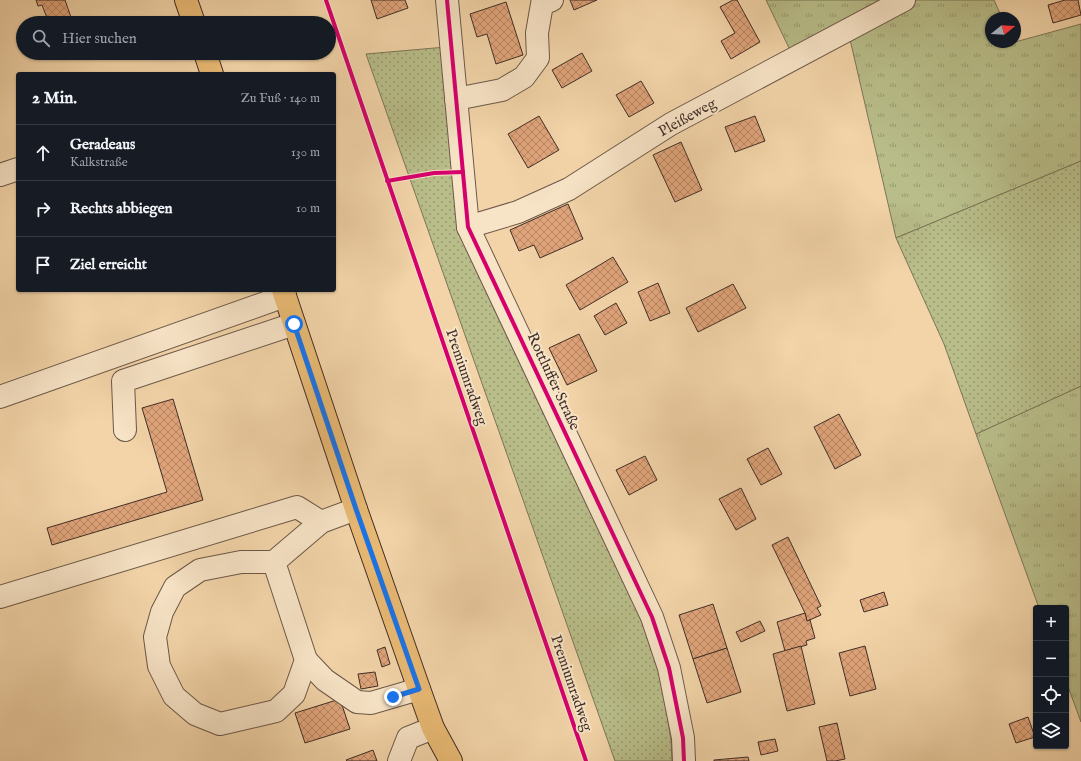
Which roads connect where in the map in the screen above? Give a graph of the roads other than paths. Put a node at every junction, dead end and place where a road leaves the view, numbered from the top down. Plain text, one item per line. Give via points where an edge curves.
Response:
1 (186, 0) edge
2 (447, 0) edge
3 (552, 0) edge
4 (904, 0) edge
5 (192, 16) edge
6 (207, 60) edge
7 (211, 72) edge
8 (456, 99) junction
9 (16, 170) edge
10 (0, 175) edge
11 (468, 227) junction
12 (284, 293) edge
13 (294, 324) junction
14 (0, 397) edge
15 (125, 430) dead end
16 (356, 509) junction
17 (321, 522) junction
18 (274, 562) junction
19 (0, 597) edge
20 (306, 660) junction
21 (419, 689) junction
22 (433, 728) junction
23 (399, 761) edge
24 (451, 761) edge
25 (684, 761) edge

1 - 5 main road
2 - 8 street, Rottluffer Straße
3 - 8 street via 542,4 537,33 538,58 524,77 502,90
4 - 11 street, Pleißeweg via 672,124 569,189 518,212
6 - 7 main road
8 - 11 street, Rottluffer Straße
9 - 10 street
11 - 25 street, Rottluffer Straße via 652,617 669,668 683,738
12 - 13 main road
12 - 14 street
13 - 15 street via 123,381
13 - 16 main road
16 - 17 street
16 - 21 main road
17 - 18 street
17 - 19 street via 297,507
18 - 20 street
18 - 20 street via 241,562 200,570 175,587 162,612 155,637 159,666 174,696 194,714 220,724 276,711 294,694
20 - 21 street via 325,680 358,702 371,703
21 - 22 main road
22 - 23 street via 408,738
22 - 24 main road

